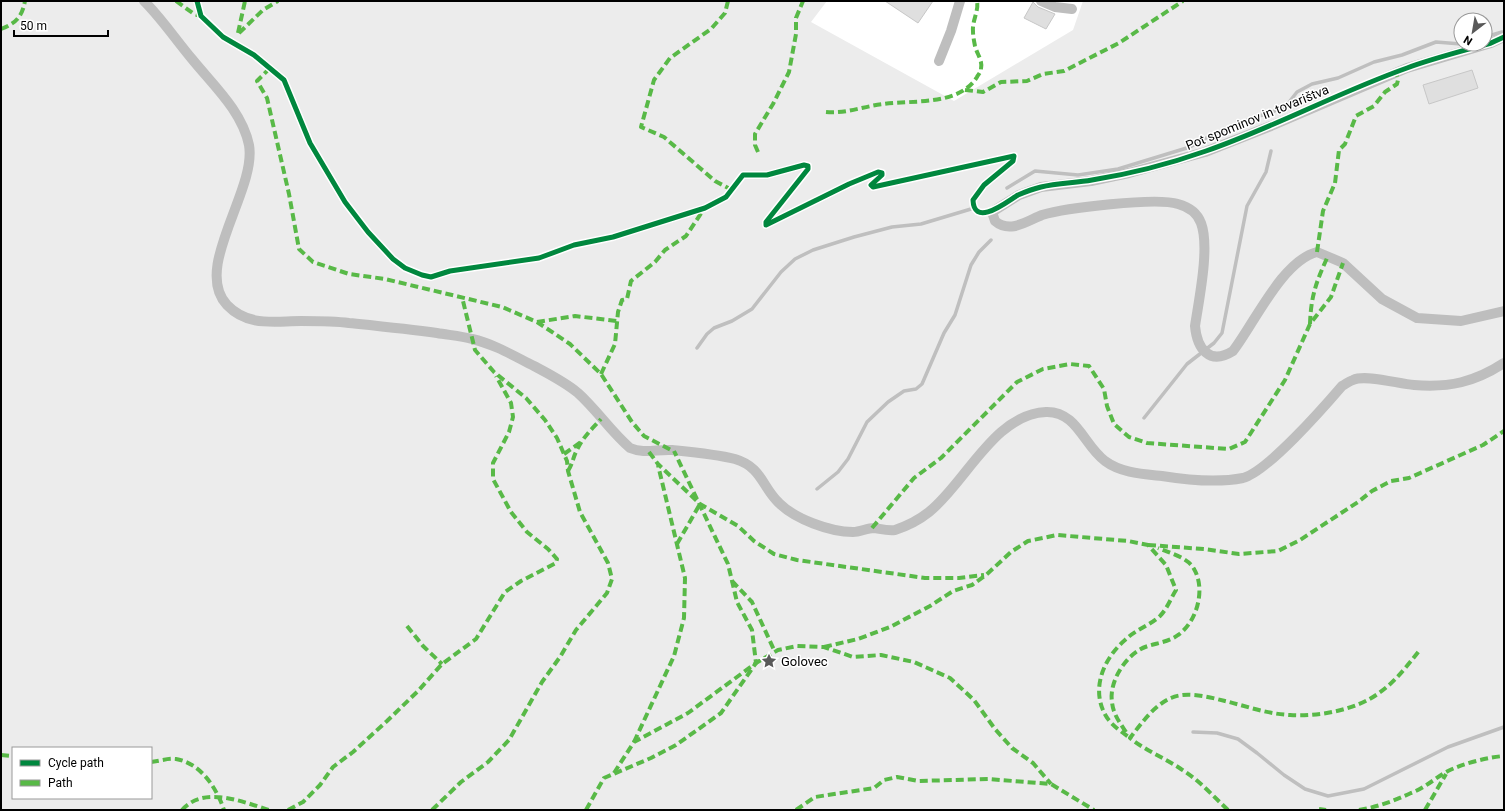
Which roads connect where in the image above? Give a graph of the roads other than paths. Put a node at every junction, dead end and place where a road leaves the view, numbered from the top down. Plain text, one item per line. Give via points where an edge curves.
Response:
1 (144, 1) edge
2 (960, 1) edge
3 (1041, 1) edge
4 (1072, 9) dead end
5 (1504, 37) edge
6 (939, 61) dead end
7 (1504, 311) edge
8 (1504, 363) edge

1 - 8 street via 164,21 221,93 245,132 249,146 249,161 238,203 218,259 216,275 225,304 236,313 249,320 262,322 346,323 472,339 496,347 553,376 577,393 630,448 640,452 671,450 736,460 750,466 760,475 777,502 790,513 830,528 853,532 872,528 892,530 911,523 929,512 995,438 1031,414 1060,414 1072,421 1094,451 1116,467 1175,478 1226,480 1245,477 1274,459 1342,386 1354,379 1415,385 1446,384 1471,381
2 - 6 street via 952,31
3 - 4 street via 1055,7
5 - 7 street, Pot spominov in tovarištva via 1407,68 1205,152 1129,173 1041,187 1018,195 992,212 995,221 1005,227 1064,210 1116,204 1166,202 1190,208 1201,223 1204,238 1196,335 1206,353 1215,357 1224,357 1233,352 1266,300 1293,266 1303,257 1317,252 1343,263 1382,299 1417,318 1461,322

